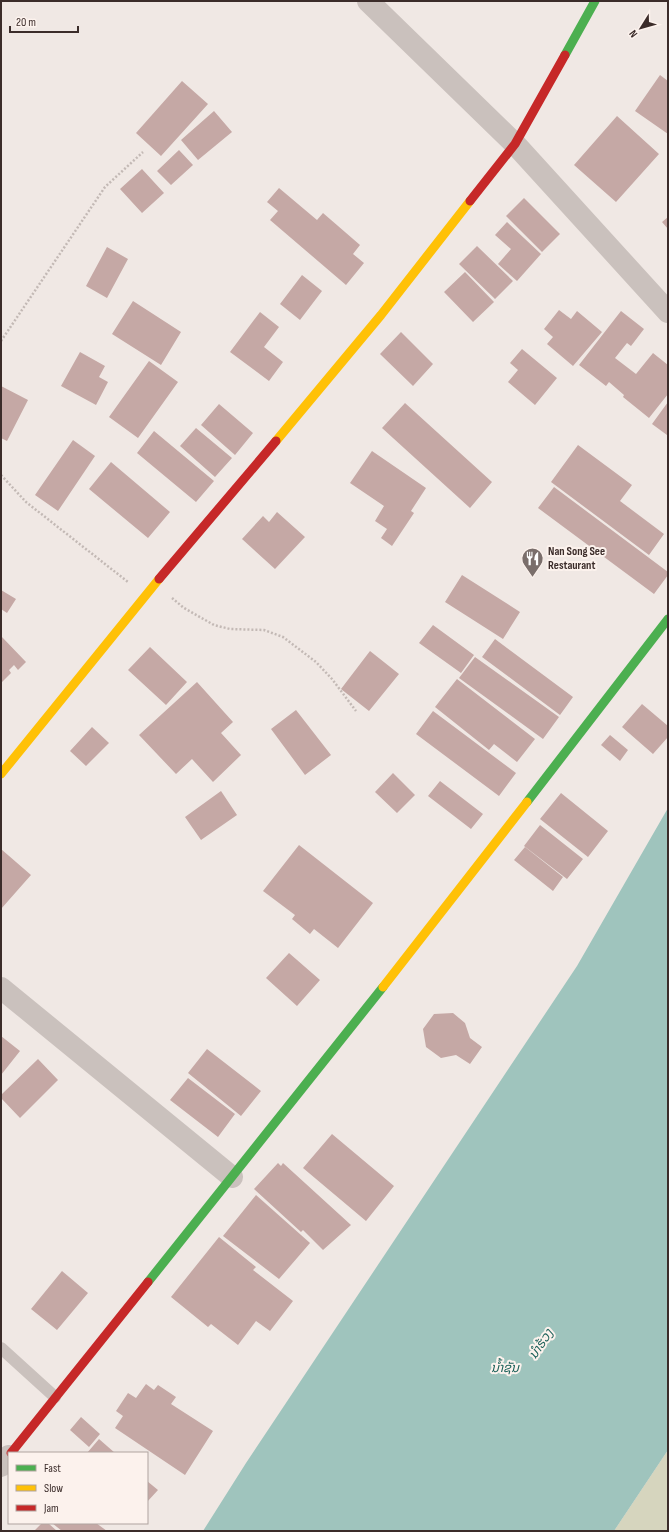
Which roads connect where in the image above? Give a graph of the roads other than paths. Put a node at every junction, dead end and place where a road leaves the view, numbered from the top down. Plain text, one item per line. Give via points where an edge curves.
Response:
1 (368, 1) edge
2 (595, 1) edge
3 (515, 144) junction
4 (668, 312) edge
5 (668, 619) edge
6 (1, 774) edge
7 (1, 988) edge
8 (232, 1177) junction
9 (1, 1348) edge
10 (55, 1397) junction
11 (12, 1452) edge
12 (8, 1457) edge
13 (1, 1466) edge

1 - 3 street
2 - 3 street
3 - 4 street
3 - 6 street via 381,315 154,585
5 - 8 street via 436,921
7 - 8 street
8 - 10 street
9 - 10 lane
10 - 11 street
12 - 13 street

